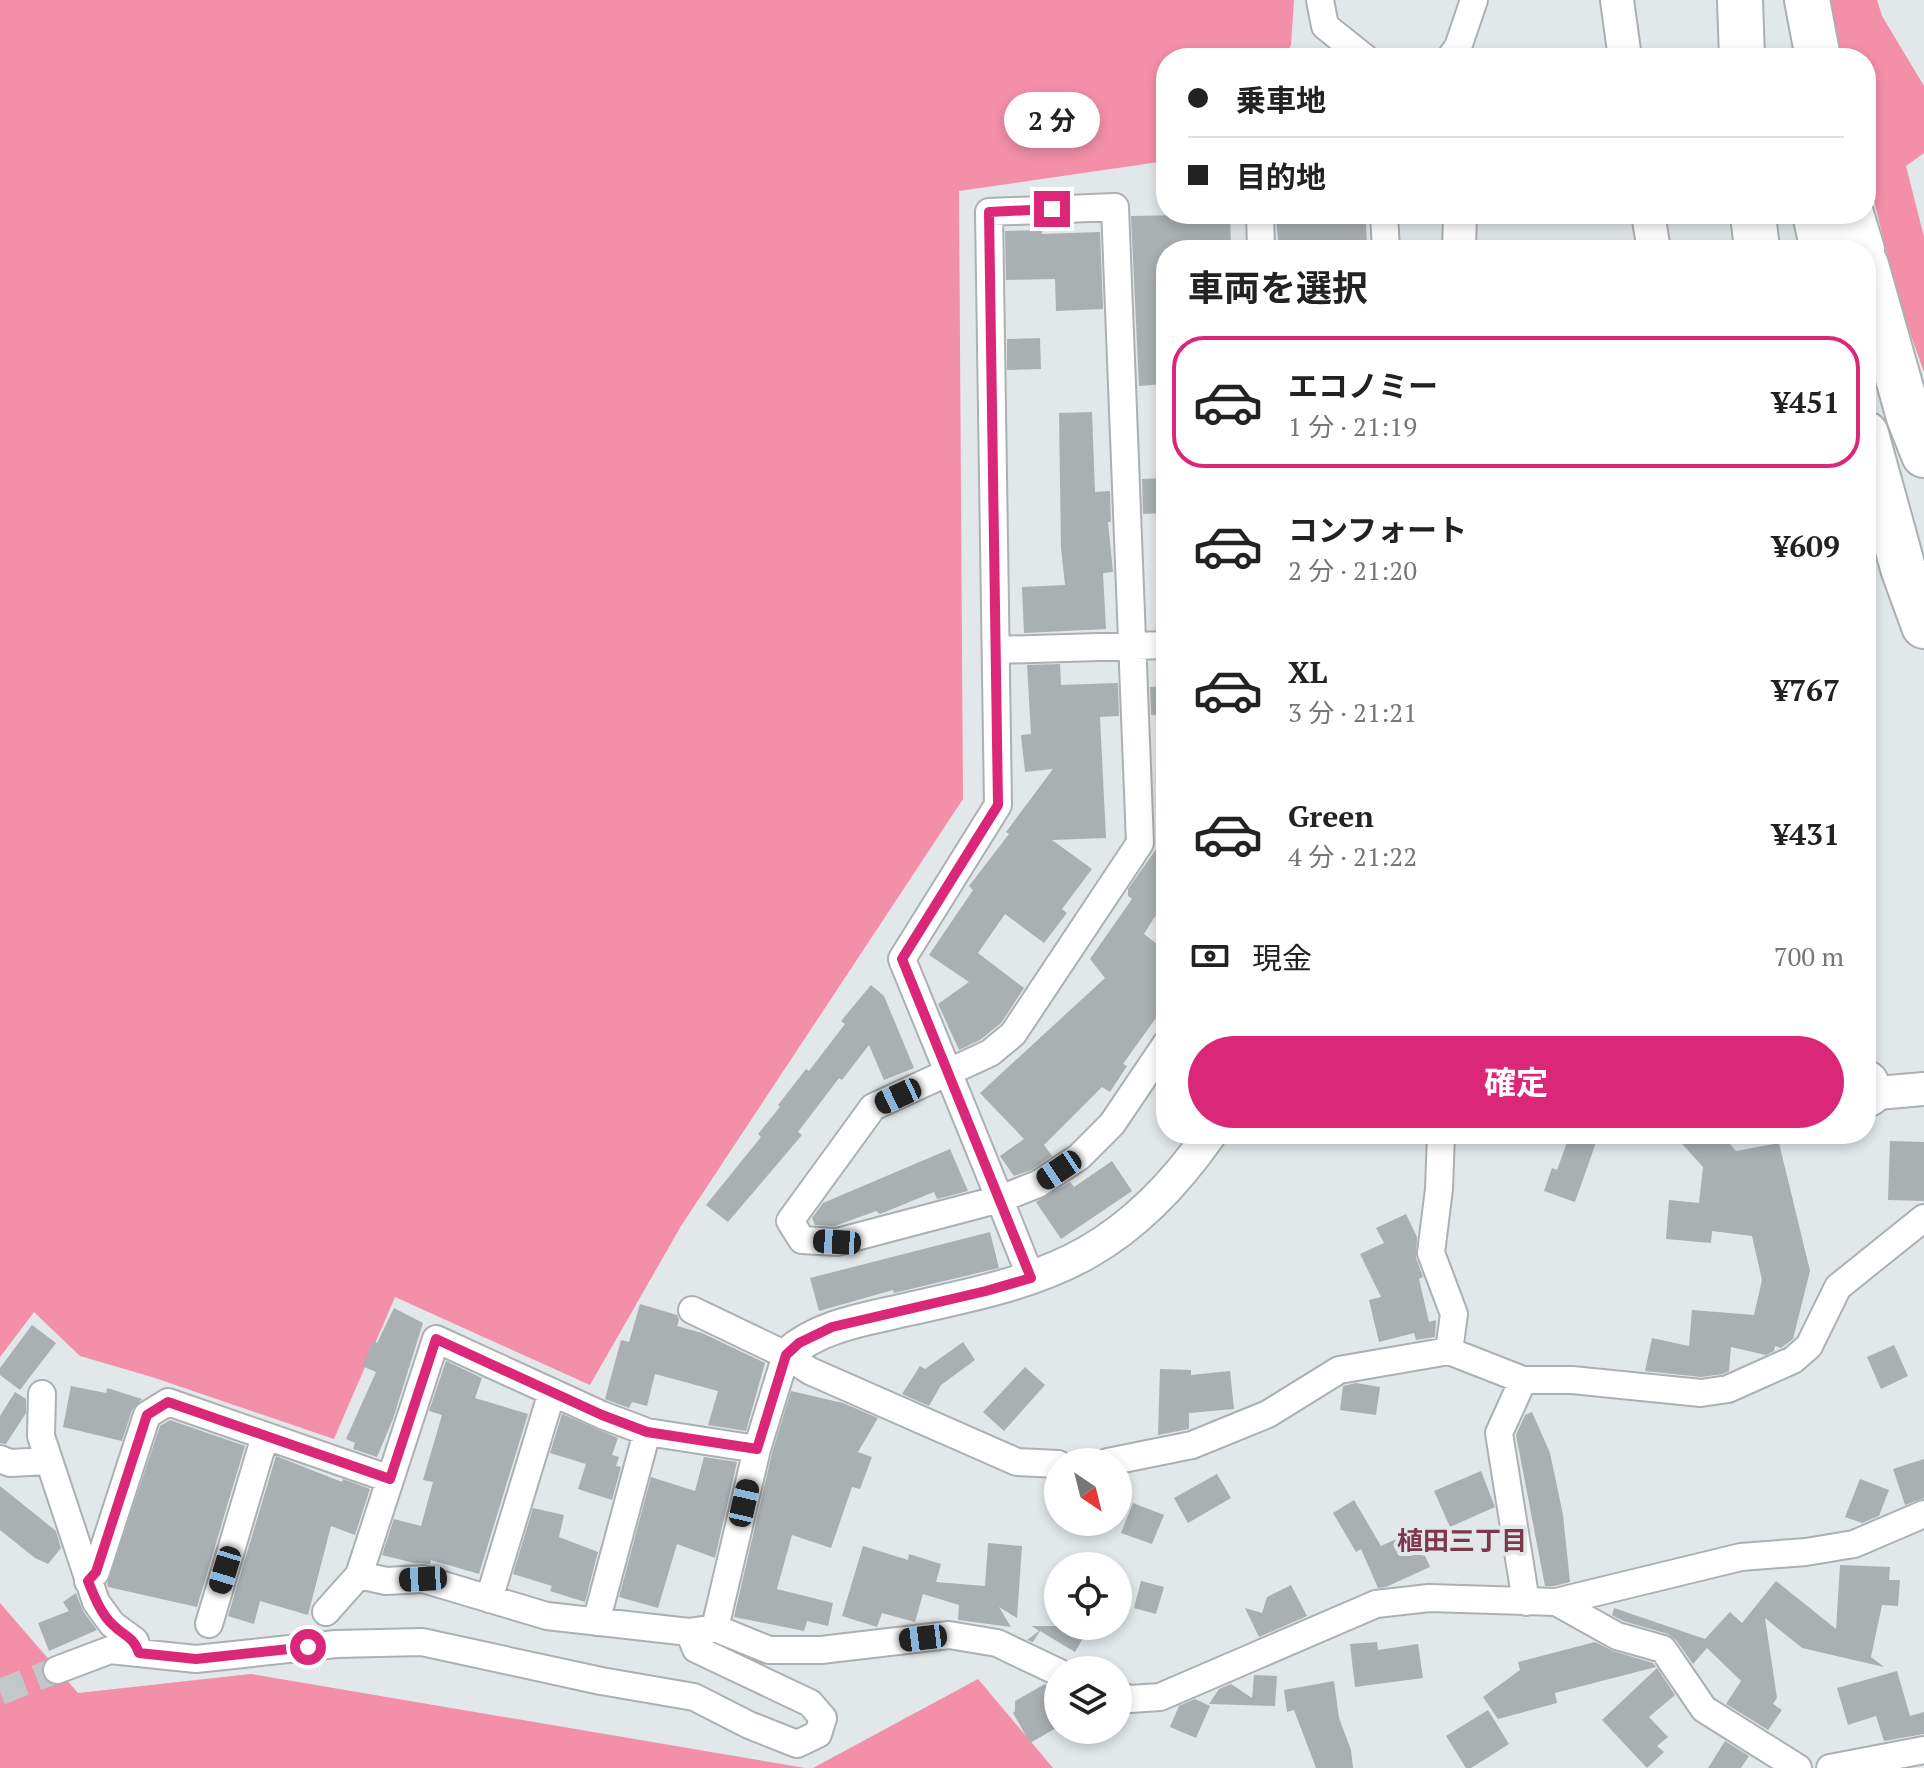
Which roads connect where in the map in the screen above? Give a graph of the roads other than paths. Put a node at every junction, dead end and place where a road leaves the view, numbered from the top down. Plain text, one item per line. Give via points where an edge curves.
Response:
1 (1320, 0) edge
2 (1474, 0) edge
3 (1617, 0) edge
4 (1740, 0) edge
5 (1787, 0) edge
6 (1807, 0) edge
7 (1352, 48) edge
8 (1457, 48) edge
9 (1624, 48) edge
10 (1742, 48) edge
11 (1793, 48) edge
12 (1816, 48) edge
13 (1876, 300) edge
14 (1924, 455) edge
15 (1876, 470) edge
16 (1924, 626) edge
17 (1156, 645) edge
18 (1132, 646) junction
19 (996, 650) junction
20 (1156, 1059) edge
21 (948, 1073) junction
22 (1924, 1089) edge
23 (1876, 1090) edge
24 (1202, 1144) edge
25 (1441, 1144) edge
26 (1000, 1199) junction
27 (1924, 1218) edge
28 (1031, 1278) junction
29 (692, 1310) dead end
30 (1449, 1351) junction
31 (786, 1355) junction
32 (1523, 1380) junction
33 (552, 1392) junction
34 (42, 1394) dead end
35 (647, 1432) junction
36 (265, 1436) junction
37 (757, 1449) junction
38 (1132, 1457) edge
39 (0, 1459) edge
40 (49, 1461) junction
41 (1044, 1463) edge
42 (390, 1479) junction
43 (1924, 1514) edge
44 (359, 1575) junction
45 (88, 1581) junction
46 (489, 1599) junction
47 (1526, 1602) junction
48 (1556, 1602) junction
49 (326, 1612) dead end
50 (596, 1622) junction
51 (209, 1624) dead end
52 (702, 1630) junction
53 (139, 1653) junction
54 (1044, 1665) edge
55 (57, 1670) tunnel mouth
56 (1132, 1699) edge
57 (1924, 1750) edge
58 (1798, 1768) edge
59 (1830, 1768) edge

1 - 7 street via 1325,26
2 - 8 street
3 - 9 street
4 - 10 highway
5 - 11 highway
6 - 12 highway
13 - 14 highway
15 - 16 highway
17 - 18 street
18 - 19 street
18 - 19 street via 1115,207 989,212
18 - 21 street via 1140,843 1013,1034 990,1053
19 - 21 street via 998,805 902,959
20 - 26 street via 1112,1124 1079,1157 1038,1184
21 - 26 street
21 - 26 street via 873,1107 790,1221 802,1240 837,1242
22 - 23 street
24 - 28 street via 1168,1188 1119,1231
25 - 30 street via 1431,1253 1454,1314
26 - 28 street
27 - 32 street via 1838,1287 1809,1346 1793,1360 1728,1389 1701,1393
28 - 31 street via 832,1327
29 - 31 street
30 - 32 street
30 - 38 street via 1339,1370 1268,1414 1192,1445
31 - 37 street
31 - 41 street via 810,1371 1017,1462
32 - 47 street via 1499,1433
33 - 35 street
33 - 42 street via 436,1339
33 - 46 street
34 - 40 street via 41,1436
35 - 37 street
35 - 50 street
36 - 42 street
36 - 45 street via 168,1402 147,1415 96,1572
36 - 51 street
37 - 52 street
39 - 40 street
40 - 45 street
42 - 44 street
43 - 48 street via 1854,1544 1741,1557
44 - 46 street via 386,1581 423,1579
44 - 49 street
45 - 53 street via 96,1602 112,1624 135,1641
46 - 50 street via 547,1616
47 - 48 street
47 - 56 street via 1429,1598 1376,1604 1160,1697
48 - 58 street via 1617,1636 1663,1649 1704,1709
50 - 52 street
52 - 53 street via 696,1649 810,1703 823,1718 818,1734 797,1744 694,1697 422,1642 336,1644 196,1659
52 - 54 street via 769,1650 821,1650 949,1635 997,1643
53 - 55 street via 110,1650
57 - 59 street

